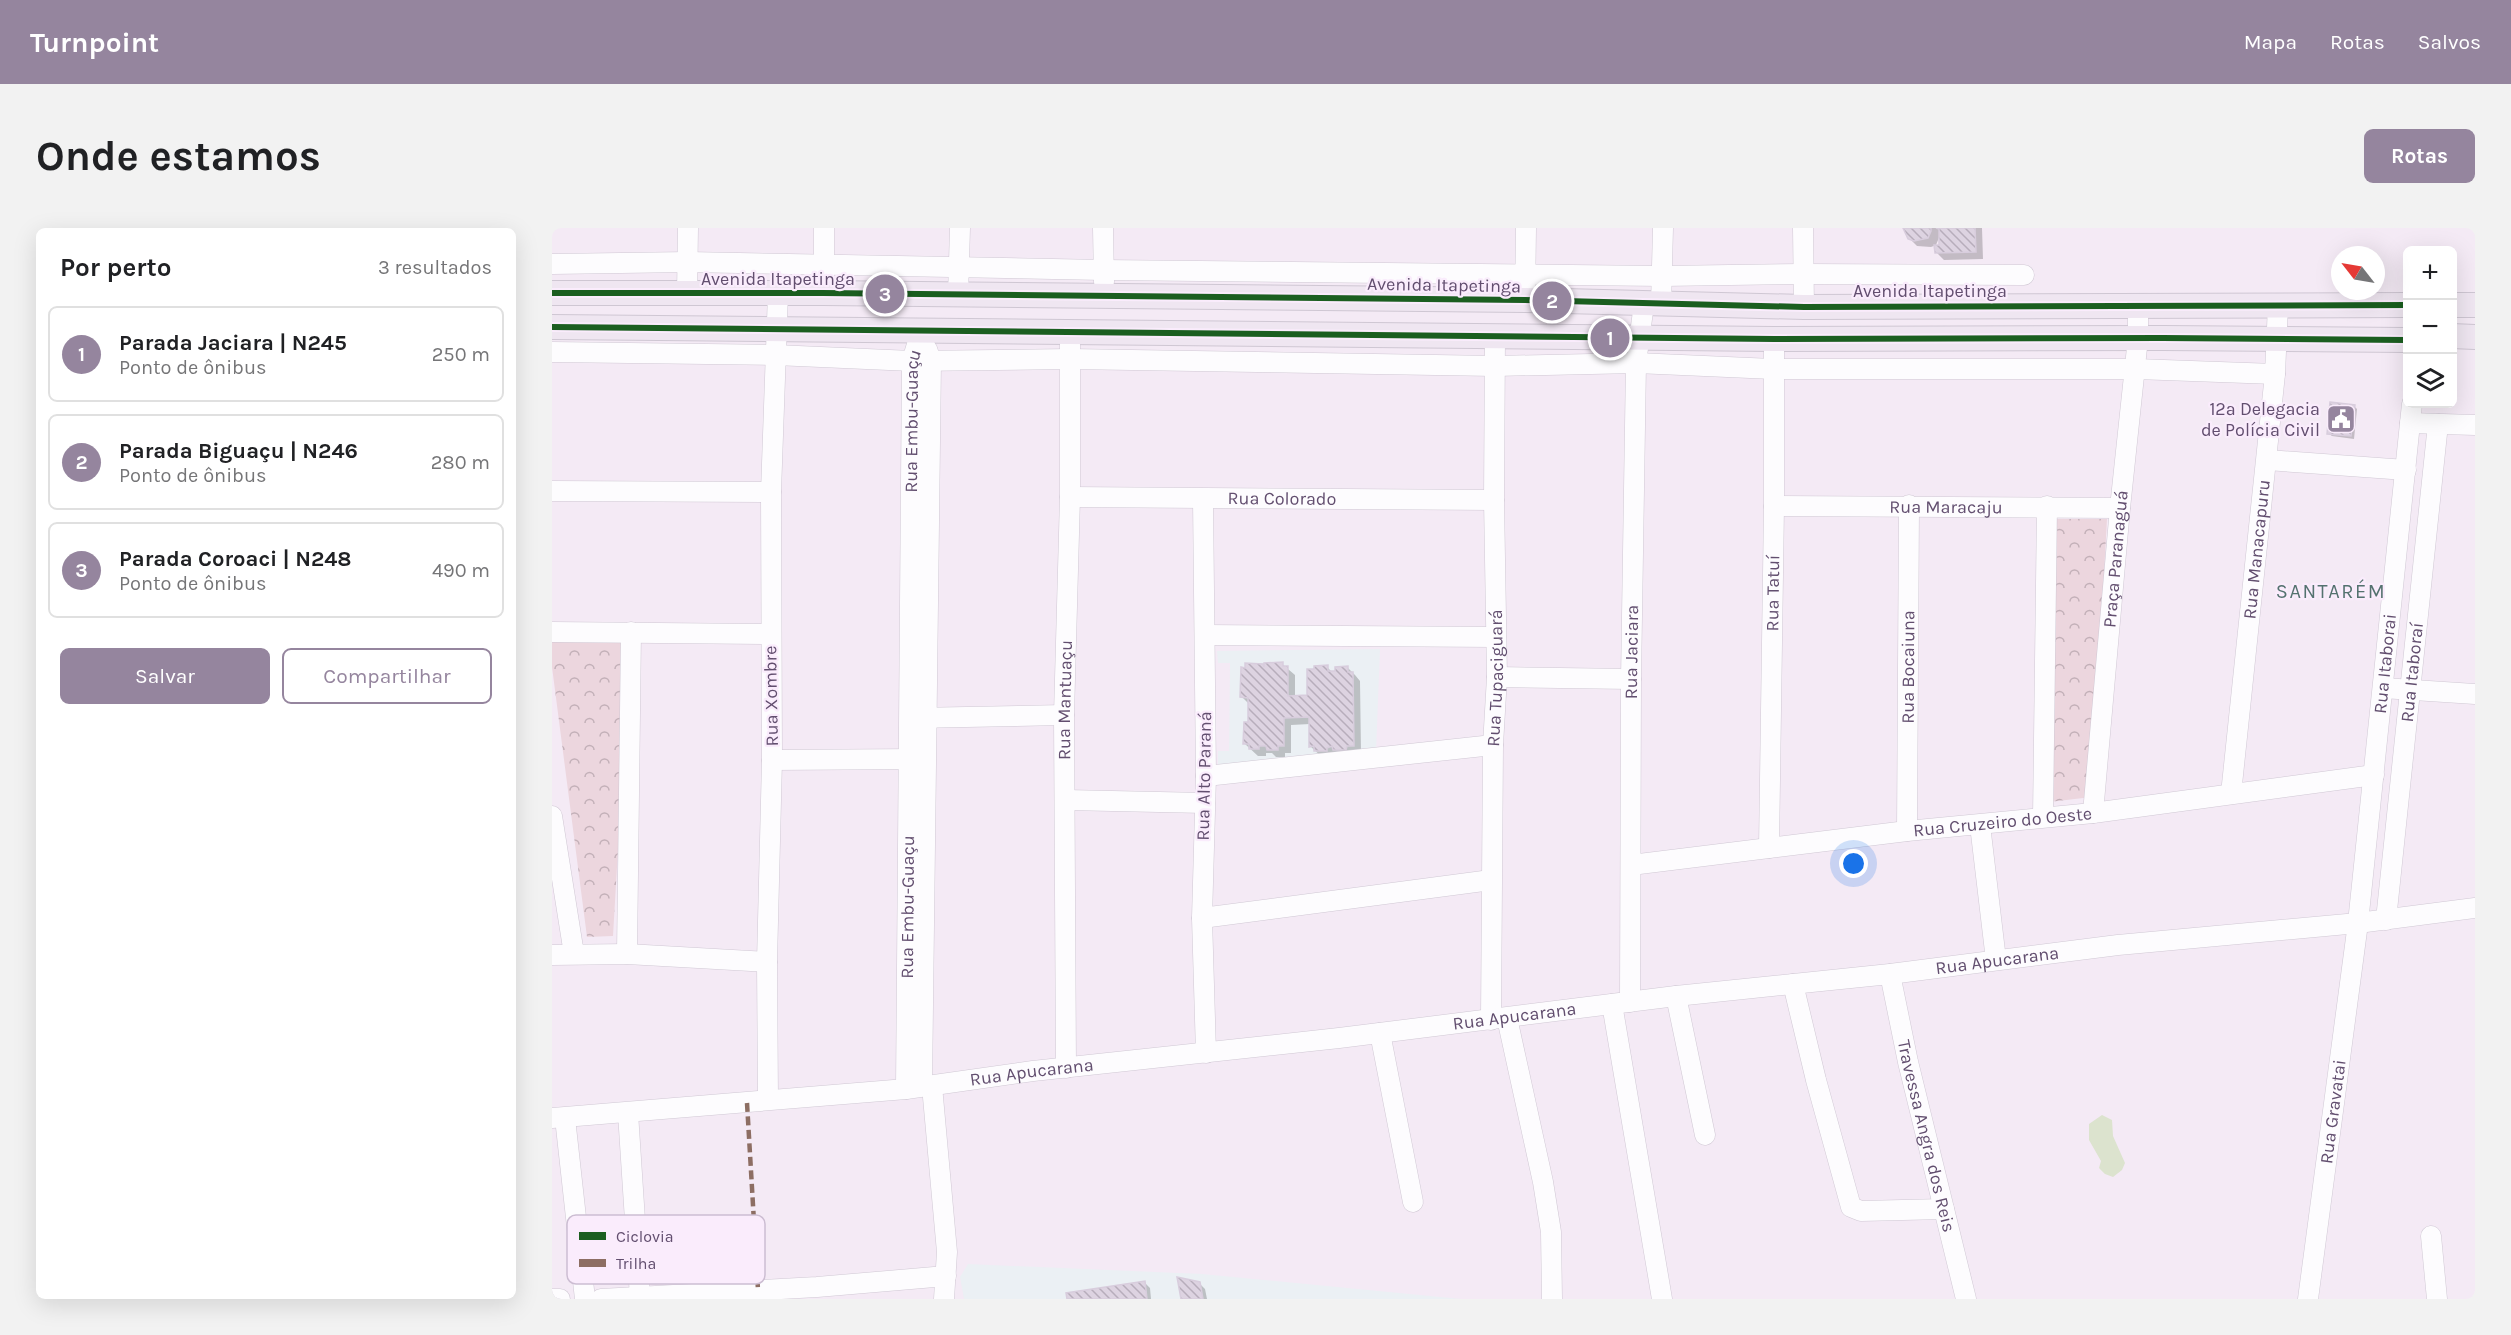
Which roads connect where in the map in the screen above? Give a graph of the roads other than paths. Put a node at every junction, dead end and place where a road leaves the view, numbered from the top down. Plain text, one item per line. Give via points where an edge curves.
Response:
1 (688, 228) edge
2 (824, 228) edge
3 (960, 228) edge
4 (1103, 228) edge
5 (1526, 228) edge
6 (1664, 228) edge
7 (1803, 228) edge
8 (688, 262) junction
9 (552, 264) edge
10 (824, 266) junction
11 (960, 267) junction
12 (1103, 270) junction
13 (1527, 274) junction
14 (1803, 274) junction
15 (2024, 275) dead end
16 (1663, 276) junction
17 (552, 293) edge
18 (778, 293) junction
19 (823, 293) junction
20 (687, 294) junction
21 (921, 295) junction
22 (958, 296) junction
23 (1104, 297) junction
24 (1217, 298) junction
25 (1525, 300) junction
26 (1653, 304) junction
27 (2138, 305) junction
28 (2278, 305) junction
29 (2457, 305) edge
30 (2475, 305) edge
31 (2403, 306) edge
32 (1804, 308) junction
33 (2403, 312) edge
34 (552, 327) edge
35 (776, 330) junction
36 (921, 331) junction
37 (1070, 332) junction
38 (1218, 334) junction
39 (2403, 336) edge
40 (2457, 336) edge
41 (1495, 337) junction
42 (2475, 337) edge
43 (1638, 338) junction
44 (2138, 338) junction
45 (2277, 338) junction
46 (1774, 339) junction
47 (2403, 340) edge
48 (552, 352) edge
49 (775, 355) junction
50 (1070, 359) junction
51 (922, 361) junction
52 (1636, 363) junction
53 (1495, 366) junction
54 (1773, 369) junction
55 (2136, 369) junction
56 (2275, 374) junction
57 (2411, 413) edge
58 (2438, 424) junction
59 (2475, 425) edge
60 (2267, 460) junction
61 (2406, 470) junction
62 (552, 491) edge
63 (771, 492) junction
64 (1070, 496) junction
65 (1203, 499) junction
66 (1494, 500) junction
67 (1909, 505) junction
68 (1774, 506) junction
69 (2048, 506) junction
70 (2120, 508) junction
71 (552, 632) edge
72 (631, 632) junction
73 (771, 634) junction
74 (1205, 634) junction
75 (1496, 637) junction
76 (1497, 677) junction
77 (1631, 679) junction
78 (2383, 688) junction
79 (2412, 690) junction
80 (2475, 694) edge
81 (1064, 715) junction
82 (917, 718) junction
83 (1493, 745) junction
84 (917, 759) junction
85 (772, 760) junction
86 (2374, 775) junction
87 (1206, 776) junction
88 (2231, 794) junction
89 (1066, 800) junction
90 (1204, 803) junction
91 (2093, 813) junction
92 (552, 816) edge
93 (2043, 818) junction
94 (1980, 825) junction
95 (1907, 831) junction
96 (1770, 848) junction
97 (1631, 865) junction
98 (1491, 880) junction
99 (2475, 908) edge
100 (1202, 918) junction
101 (2386, 920) junction
102 (2358, 923) junction
103 (574, 954) junction
104 (627, 954) junction
105 (552, 955) edge
106 (1996, 960) junction
107 (767, 962) junction
108 (1890, 974) junction
109 (1793, 984) junction
110 (1676, 996) junction
111 (1621, 1003) junction
112 (1499, 1019) junction
113 (1380, 1033) junction
114 (1206, 1053) junction
115 (1066, 1068) junction
116 (920, 1087) junction
117 (768, 1099) junction
118 (628, 1113) junction
119 (559, 1118) edge
120 (1705, 1135) dead end
121 (1413, 1202) dead end
122 (1944, 1209) junction
123 (573, 1215) edge
124 (635, 1215) edge
125 (2431, 1236) dead end
126 (946, 1276) junction
127 (583, 1284) edge
128 (639, 1284) edge
129 (818, 1293) edge
130 (706, 1296) edge
131 (640, 1297) junction
132 (552, 1299) edge
133 (560, 1299) edge
134 (585, 1299) edge
135 (601, 1299) edge
136 (944, 1299) edge
137 (1552, 1299) edge
138 (1662, 1299) edge
139 (1966, 1299) edge
140 (2308, 1299) edge
141 (2437, 1299) edge

1 - 8 street
2 - 10 street
3 - 11 street
4 - 12 street
5 - 13 street
6 - 16 street, Rua Jaciara
7 - 14 street
8 - 9 street, Avenida Itapetinga
8 - 10 street, Avenida Itapetinga
8 - 20 street
10 - 11 street, Avenida Itapetinga
10 - 19 street
11 - 12 street, Avenida Itapetinga
11 - 22 street
12 - 13 street, Avenida Itapetinga
12 - 23 street
13 - 16 street, Avenida Itapetinga
13 - 25 street
14 - 15 street, Avenida Itapetinga
14 - 16 street, Avenida Itapetinga
14 - 32 street
16 - 26 street, Rua Jaciara
17 - 20 main road, Avenida Itapetinga
18 - 19 main road, Avenida Itapetinga
18 - 20 main road, Avenida Itapetinga
18 - 35 street, Rua Xombre
19 - 21 main road, Avenida Itapetinga
21 - 22 main road, Avenida Itapetinga
21 - 36 main road
22 - 23 main road, Avenida Itapetinga
23 - 24 main road, Avenida Itapetinga
24 - 25 main road, Avenida Itapetinga
24 - 38 main road
25 - 26 main road, Avenida Itapetinga
26 - 32 main road, Avenida Itapetinga
26 - 43 street, Rua Jaciara
27 - 28 main road, Avenida Itapetinga
27 - 32 main road, Avenida Itapetinga
27 - 44 street, Praça Paranaguá
28 - 31 main road, Avenida Itapetinga
28 - 45 street, Rua Manacapuru
29 - 30 main road
33 - 39 main road via 2399,322
34 - 35 main road
35 - 36 main road
35 - 49 street, Rua Xombre
36 - 37 main road
36 - 51 street, Rua Embu-Guaçu
37 - 38 main road
37 - 50 street, Rua Mantuaçu
38 - 41 main road
40 - 42 main road
41 - 43 main road
41 - 53 street, Rua Tupaciguará
43 - 46 main road
43 - 52 street, Rua Jaciara
44 - 45 main road
44 - 46 main road
44 - 55 street, Praça Paranaguá
45 - 47 main road
45 - 56 street, Rua Manacapuru
46 - 54 street, Rua Tatuí
48 - 49 street
49 - 51 street
49 - 63 street, Rua Xombre
50 - 51 street
50 - 53 street
50 - 64 street, Rua Mantuaçu
51 - 82 street, Rua Embu-Guaçu
52 - 53 street
52 - 54 street
52 - 77 street, Rua Jaciara
53 - 66 street, Rua Tupaciguará
54 - 55 street
54 - 68 street, Rua Tatuí
55 - 56 street
55 - 70 street, Praça Paranaguá
56 - 60 street, Rua Manacapuru
57 - 58 street
57 - 61 street, Rua Itaborai
58 - 59 street
58 - 79 street, Rua Itaboraí
60 - 61 street
60 - 88 street, Rua Manacapuru
61 - 78 street, Rua Itaborai
62 - 63 street
63 - 73 street, Rua Xombre
64 - 65 street, Rua Colorado
64 - 81 street, Rua Mantuaçu
65 - 66 street, Rua Colorado
65 - 74 street, Rua Alto Paraná
66 - 75 street, Rua Tupaciguará
67 - 68 street, Rua Maracaju
67 - 69 street, Rua Maracaju
67 - 95 street, Rua Bocaiuna
68 - 96 street, Rua Tatuí
69 - 70 street, Rua Maracaju
69 - 93 street
70 - 91 street, Praça Paranaguá
71 - 72 street
72 - 73 street
72 - 104 street
73 - 85 street, Rua Xombre
74 - 75 street
74 - 87 street, Rua Alto Paraná
75 - 76 street, Rua Tupaciguará
76 - 77 street
76 - 83 street, Rua Tupaciguará
77 - 97 street, Rua Jaciara
78 - 79 street
78 - 86 street, Rua Itaborai
79 - 80 street
79 - 101 street, Rua Itaboraí
81 - 82 street
81 - 89 street, Rua Mantuaçu
82 - 84 street, Rua Embu-Guaçu
83 - 87 street
83 - 98 street, Rua Tupaciguará
84 - 85 street
84 - 116 street, Rua Embu-Guaçu
85 - 107 street, Rua Xombre
86 - 88 street, Rua Cruzeiro do Oeste
86 - 102 street, Rua Itaborai
87 - 90 street, Rua Alto Paraná
88 - 91 street, Rua Cruzeiro do Oeste
89 - 90 street
89 - 115 street, Rua Mantuaçu
90 - 100 street, Rua Alto Paraná
91 - 93 street, Rua Cruzeiro do Oeste
92 - 103 street
93 - 94 street, Rua Cruzeiro do Oeste
94 - 95 street, Rua Cruzeiro do Oeste
94 - 106 street
95 - 96 street, Rua Cruzeiro do Oeste
96 - 97 street, Rua Cruzeiro do Oeste
97 - 111 street, Rua Jaciara
98 - 100 street
98 - 112 street, Rua Tupaciguará
99 - 101 street, Rua Apucarana
100 - 114 street, Rua Alto Paraná
101 - 102 street, Rua Apucarana
102 - 106 street, Rua Apucarana
102 - 140 street, Rua Gravatai
103 - 104 street
103 - 105 street
104 - 107 street
106 - 108 street, Rua Apucarana
107 - 117 street, Rua Xombre
108 - 109 street, Rua Apucarana
108 - 122 street, Travessa Angra dos Reis
109 - 110 street, Rua Apucarana
109 - 122 street via 1849,1204 1861,1212
110 - 111 street, Rua Apucarana
110 - 120 street
111 - 112 street, Rua Apucarana
111 - 138 street, Rua Jaciara
112 - 113 street, Rua Apucarana
112 - 137 street, Rua Tupaciguará via 1543,1182 1551,1232
113 - 114 street, Rua Apucarana
113 - 121 street
114 - 115 street, Rua Apucarana
115 - 116 street, Rua Apucarana
116 - 117 street, Rua Apucarana
116 - 126 street, Rua Embu-Guaçu via 940,1168
117 - 118 street, Rua Apucarana
118 - 119 street, Rua Apucarana
118 - 124 street
119 - 123 street
122 - 139 street, Travessa Angra dos Reis
125 - 141 street
126 - 129 street
126 - 136 street, Rua Embu-Guaçu
127 - 134 street
128 - 131 street
129 - 130 street
130 - 131 street
131 - 135 street
132 - 133 street

